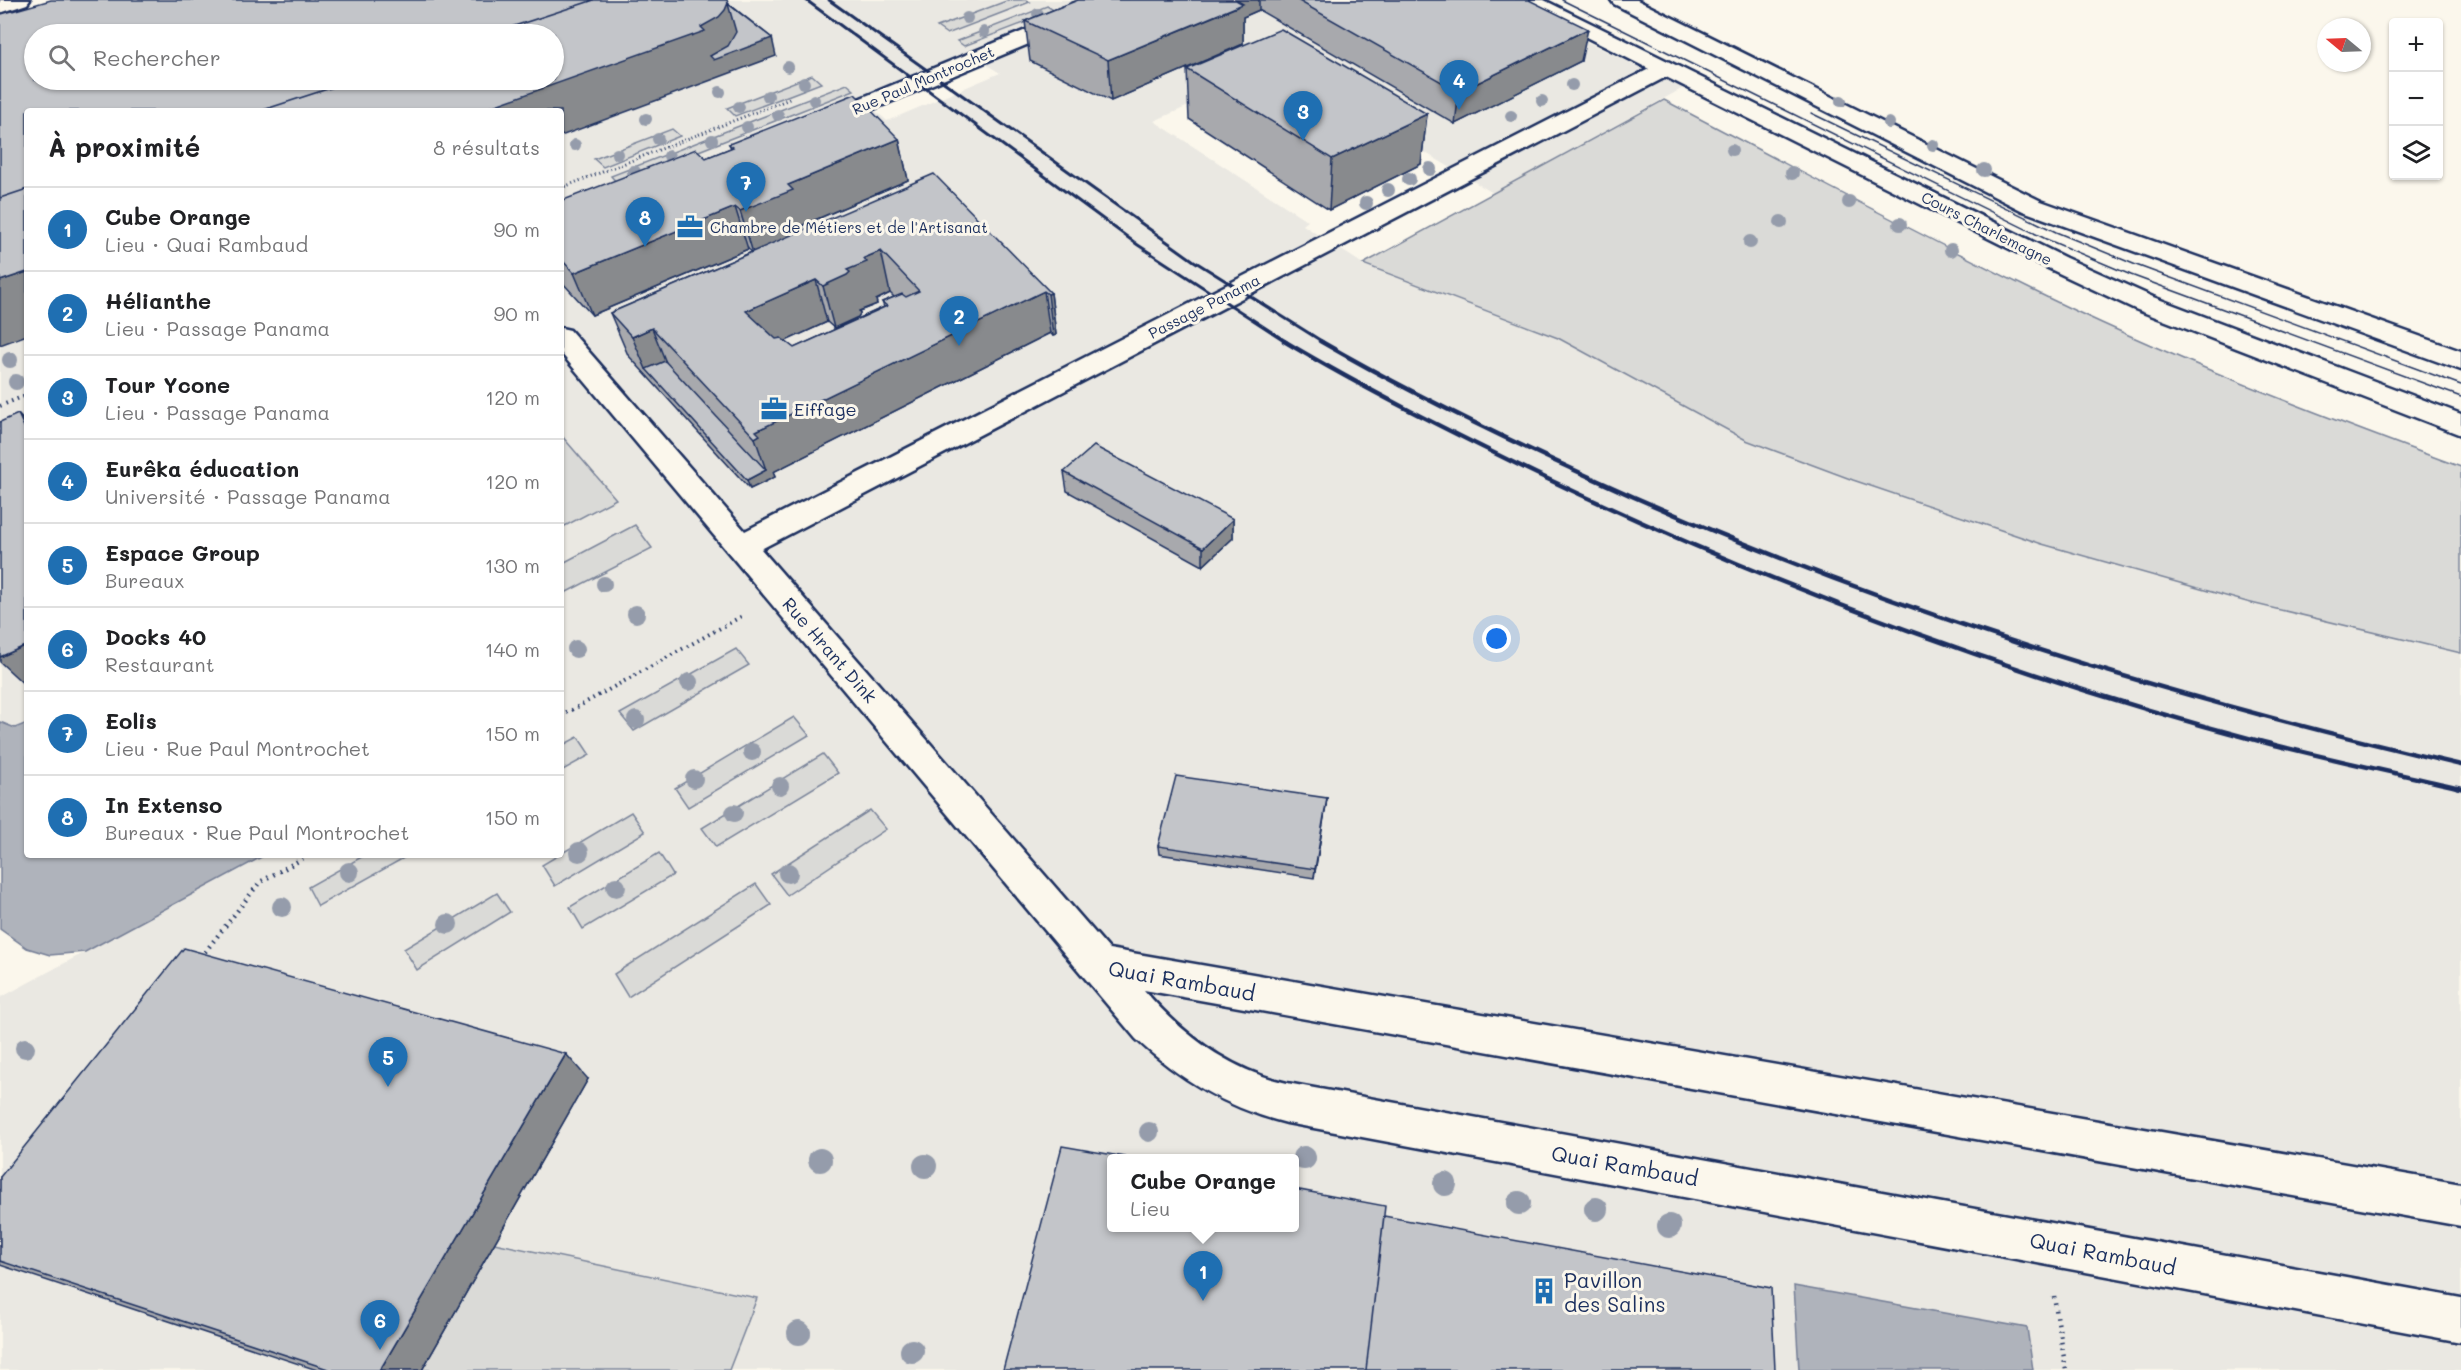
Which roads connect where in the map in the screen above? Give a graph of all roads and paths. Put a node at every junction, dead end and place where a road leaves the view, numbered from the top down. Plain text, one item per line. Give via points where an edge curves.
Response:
1 (20, 0) edge
2 (1117, 0) edge
3 (1528, 0) edge
4 (1621, 0) edge
5 (0, 7) edge
6 (1668, 68) junction
7 (809, 128) edge
8 (564, 340) edge
9 (2461, 361) edge
10 (24, 396) edge
11 (0, 406) edge
12 (2461, 424) edge
13 (741, 546) junction
14 (782, 595) junction
15 (564, 714) edge
16 (304, 858) edge
17 (1099, 965) junction
18 (195, 966) edge
19 (2461, 1205) edge
20 (2045, 1243) junction
21 (2461, 1320) edge
22 (2066, 1370) edge

1 - 5 street
2 - 7 street, Rue Paul Montrochet
3 - 6 street, Cours Charlemagne
4 - 9 street via 2032,206
6 - 12 street, Cours Charlemagne via 2144,303
6 - 13 street, Passage Panama
8 - 13 street, Rue Hrant Dink
10 - 11 path
13 - 14 street, Rue Hrant Dink
14 - 15 path
14 - 17 street, Rue Hrant Dink
16 - 18 path via 260,882
17 - 19 street, Quai Rambaud
17 - 20 street, Quai Rambaud via 1171,1046 1251,1094
20 - 21 street, Quai Rambaud
20 - 22 path

